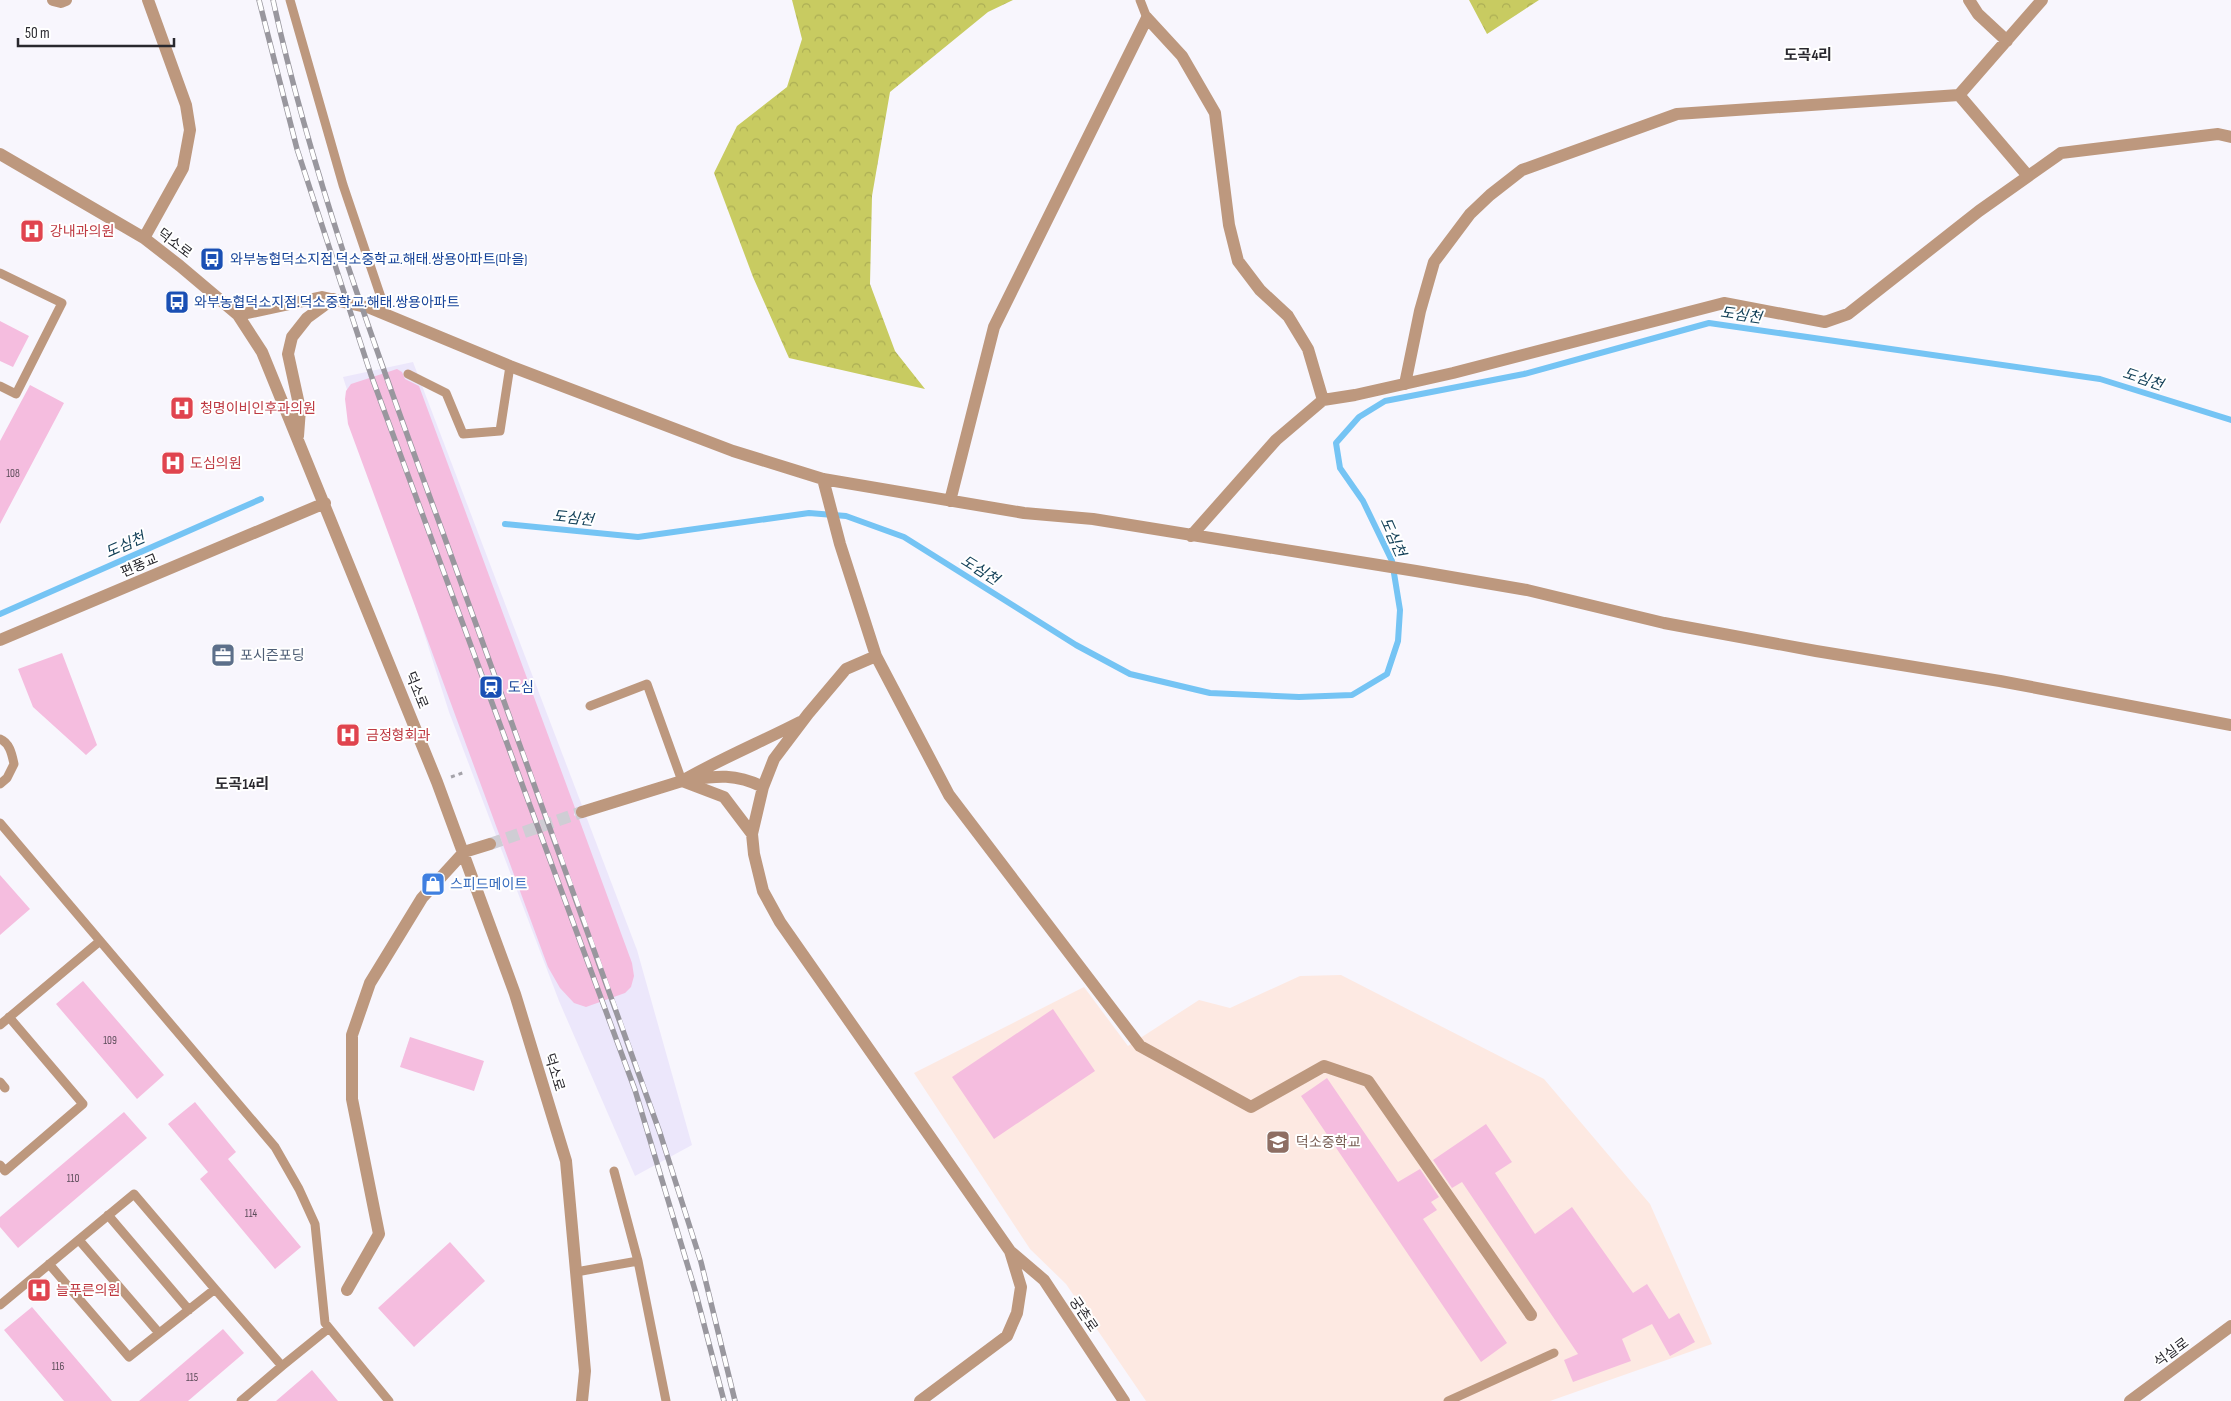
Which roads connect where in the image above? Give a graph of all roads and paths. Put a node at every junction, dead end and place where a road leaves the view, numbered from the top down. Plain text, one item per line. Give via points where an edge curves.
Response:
1 (53, 0) edge
2 (66, 0) edge
3 (148, 0) edge
4 (290, 0) edge
5 (1140, 0) edge
6 (1969, 0) edge
7 (2042, 0) edge
8 (1147, 18) junction
9 (2007, 41) junction
10 (1959, 95) junction
11 (2231, 137) edge
12 (0, 154) edge
13 (2028, 176) junction
14 (144, 238) junction
15 (0, 273) edge
16 (333, 300) junction
17 (238, 315) junction
18 (387, 315) junction
19 (510, 366) junction
20 (408, 374) dead end
21 (1405, 384) junction
22 (0, 386) edge
23 (1323, 400) junction
24 (298, 438) junction
25 (823, 479) junction
26 (950, 500) junction
27 (325, 503) junction
28 (1192, 536) junction
29 (0, 640) edge
30 (876, 656) junction
31 (590, 706) dead end
32 (803, 720) junction
33 (2231, 725) edge
34 (0, 740) edge
35 (682, 781) junction
36 (0, 784) edge
37 (763, 787) junction
38 (582, 812) tunnel mouth
39 (0, 823) edge
40 (752, 834) junction
41 (490, 844) tunnel mouth
42 (464, 852) junction
43 (100, 942) junction
44 (9, 1017) junction
45 (0, 1025) edge
46 (0, 1165) edge
47 (614, 1171) dead end
48 (108, 1215) junction
49 (79, 1240) junction
50 (1010, 1251) junction
51 (638, 1262) junction
52 (50, 1264) junction
53 (576, 1272) junction
54 (215, 1289) junction
55 (347, 1290) dead end
56 (0, 1305) edge
57 (189, 1310) junction
58 (1532, 1315) dead end
59 (2231, 1326) edge
60 (329, 1328) junction
61 (159, 1333) junction
62 (1554, 1353) dead end
63 (282, 1366) junction
64 (241, 1401) edge
65 (389, 1401) edge
66 (582, 1401) edge
67 (666, 1401) edge
68 (920, 1401) edge
69 (1124, 1401) edge
70 (1448, 1401) edge
71 (2130, 1401) edge

1 - 2 street
3 - 14 street via 186,104 190,130 183,168
4 - 18 lane via 343,185
5 - 8 lane
6 - 9 street via 1978,14
7 - 9 street
8 - 23 street via 1182,56 1215,113 1238,261 1260,290 1288,316 1308,349
8 - 26 street via 994,327
9 - 10 street
10 - 13 street
10 - 21 street via 1677,114 1522,170 1470,214 1434,262
11 - 13 street via 2218,134 2061,153
12 - 14 street, 덕소로
13 - 21 street via 1848,314 1825,322 1724,303
14 - 17 street, 덕소로
15 - 22 lane via 62,303 16,394
16 - 17 street via 322,297
16 - 18 street
16 - 24 street via 307,318 292,337 288,354 300,409
17 - 24 street, 덕소로 via 262,352
18 - 19 street
19 - 20 lane via 500,431 463,434 446,394
19 - 25 street via 733,451
21 - 23 street
23 - 28 street via 1276,440
24 - 27 street, 덕소로
25 - 26 street
25 - 30 street
26 - 28 street
27 - 29 street, 편풍교
27 - 42 street, 덕소로
28 - 33 street via 1527,590 1664,623
30 - 32 street via 846,669
30 - 58 street via 949,794 1140,1046 1251,1107 1324,1066 1368,1081
31 - 35 lane via 647,684
32 - 35 street via 710,764
32 - 37 street via 774,758
34 - 36 lane via 5,741 14,764
35 - 37 street via 724,775 750,780
35 - 38 street
35 - 40 street via 724,797
37 - 40 street
39 - 43 lane
40 - 50 street via 763,891 780,922
41 - 42 street
42 - 53 street, 덕소로 via 515,994 566,1161
42 - 55 street via 422,898 370,983 352,1035 352,1098 379,1234
43 - 44 lane
43 - 60 lane via 275,1147 315,1224
44 - 45 lane
44 - 46 lane via 83,1104 5,1171
47 - 51 lane
48 - 49 lane
48 - 54 lane via 134,1194
48 - 57 lane
49 - 52 lane
49 - 61 lane
50 - 68 street via 1021,1287 1017,1313 1007,1336
50 - 69 street, 궁촌로 via 1044,1280
51 - 53 lane
51 - 67 lane
52 - 56 lane
52 - 61 lane via 129,1357
53 - 66 street, 덕소로 via 585,1370
54 - 57 lane
54 - 63 lane
57 - 61 lane
59 - 71 street, 석실로
60 - 63 lane
60 - 65 lane
62 - 70 lane
63 - 64 lane

